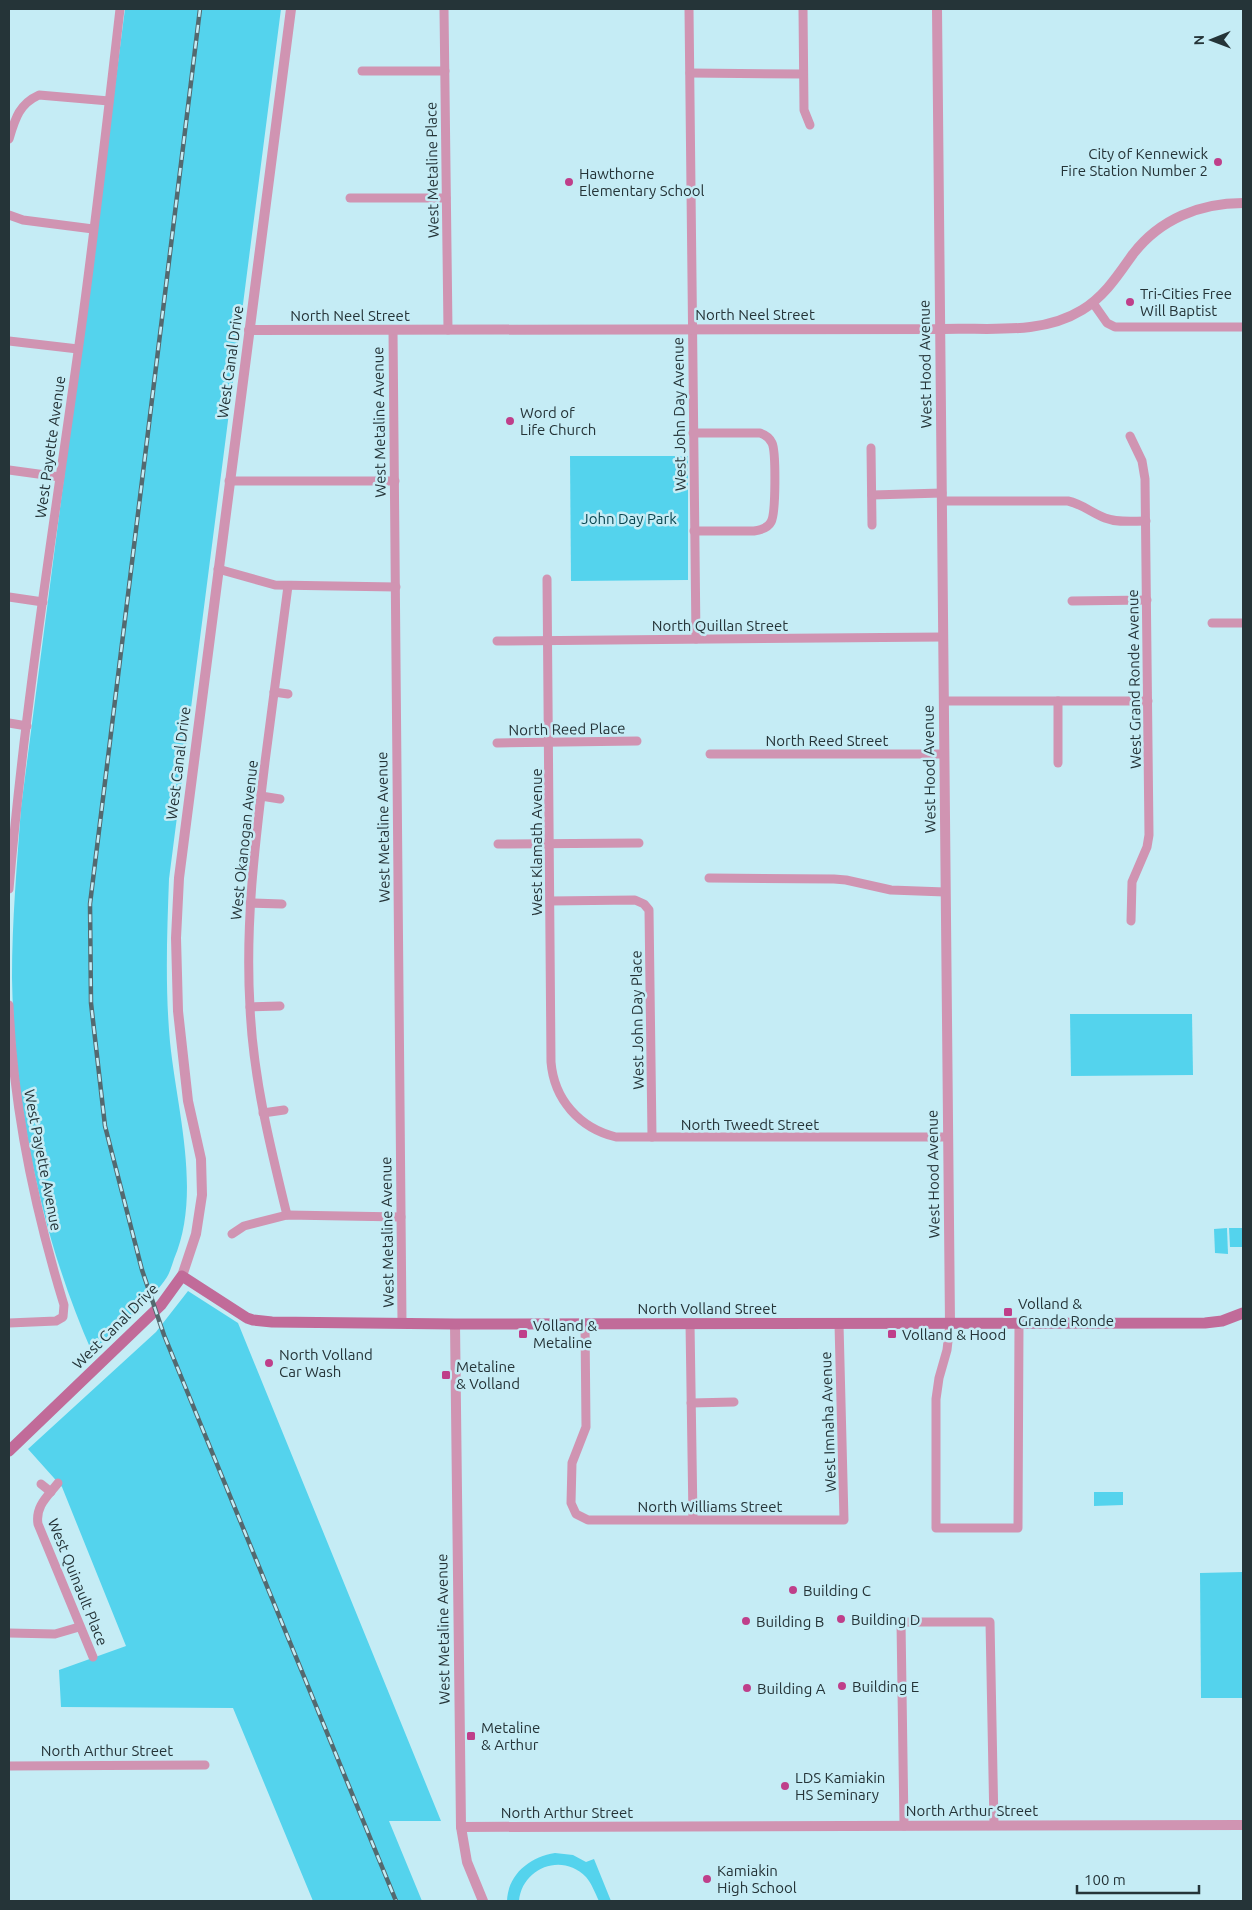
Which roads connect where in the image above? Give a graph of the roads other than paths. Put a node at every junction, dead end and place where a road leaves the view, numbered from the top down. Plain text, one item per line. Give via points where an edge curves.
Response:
1 (120, 9) edge
2 (291, 9) edge
3 (444, 9) edge
4 (689, 9) edge
5 (803, 9) edge
6 (937, 9) edge
7 (362, 71) dead end
8 (445, 71) junction
9 (690, 73) junction
10 (803, 74) junction
11 (109, 101) junction
12 (810, 125) dead end
13 (9, 139) edge
14 (350, 198) dead end
15 (446, 198) junction
16 (1243, 203) edge
17 (9, 215) edge
18 (93, 229) junction
19 (1093, 303) junction
20 (1243, 327) edge
21 (692, 329) junction
22 (940, 329) junction
23 (249, 330) junction
24 (393, 330) junction
25 (448, 330) junction
26 (9, 341) edge
27 (78, 350) junction
28 (694, 433) junction
29 (1130, 436) dead end
30 (871, 448) dead end
31 (9, 470) edge
32 (60, 477) junction
33 (229, 481) junction
34 (395, 481) junction
35 (872, 495) junction
36 (942, 497) junction
37 (1146, 521) junction
38 (872, 525) dead end
39 (694, 531) junction
40 (218, 569) junction
41 (547, 579) dead end
42 (288, 586) junction
43 (396, 587) junction
44 (9, 597) edge
45 (1147, 600) junction
46 (1072, 601) dead end
47 (43, 602) junction
48 (1212, 623) dead end
49 (1243, 623) edge
50 (943, 637) junction
51 (696, 639) junction
52 (547, 640) junction
53 (497, 641) dead end
54 (274, 692) junction
55 (288, 694) dead end
56 (944, 701) junction
57 (1058, 701) junction
58 (1148, 701) junction
59 (9, 723) edge
60 (26, 726) junction
61 (637, 741) dead end
62 (549, 742) junction
63 (497, 743) dead end
64 (710, 754) dead end
65 (944, 754) junction
66 (1058, 762) dead end
67 (261, 796) junction
68 (280, 799) dead end
69 (12, 824) edge
70 (639, 843) dead end
71 (498, 844) dead end
72 (550, 844) junction
73 (709, 878) dead end
74 (9, 889) edge
75 (945, 892) junction
76 (550, 901) junction
77 (250, 904) junction
78 (282, 904) dead end
79 (1131, 921) dead end
80 (9, 1005) edge
81 (280, 1006) dead end
82 (250, 1007) junction
83 (563, 1102) joint
84 (13, 1107) edge
85 (284, 1110) dead end
86 (263, 1113) junction
87 (948, 1137) junction
88 (652, 1138) junction
89 (287, 1215) junction
90 (402, 1217) junction
91 (232, 1234) dead end
92 (182, 1276) junction
93 (1243, 1313) edge
94 (9, 1323) edge
95 (402, 1323) junction
96 (585, 1323) junction
97 (690, 1323) junction
98 (950, 1323) junction
99 (455, 1324) junction
100 (839, 1324) junction
101 (1018, 1324) junction
102 (734, 1402) dead end
103 (691, 1403) junction
104 (9, 1451) edge
105 (58, 1483) dead end
106 (41, 1484) dead end
107 (50, 1492) junction
108 (693, 1519) junction
109 (844, 1520) joint
110 (79, 1627) junction
111 (9, 1633) edge
112 (94, 1657) dead end
113 (205, 1765) dead end
114 (9, 1766) edge
115 (1243, 1824) edge
116 (994, 1825) junction
117 (904, 1826) junction
118 (462, 1827) junction
119 (483, 1901) edge

1 - 11 street, West Payette Avenue
2 - 23 street, West Canal Drive
3 - 8 street, West Metaline Place
4 - 9 street, West John Day Avenue
5 - 10 street
6 - 22 street, West Hood Avenue
7 - 8 street
8 - 15 street, West Metaline Place
9 - 10 street
9 - 21 street, West John Day Avenue
10 - 12 street via 804,110
11 - 13 street via 39,95 17,112
11 - 18 street, West Payette Avenue
14 - 15 street
15 - 25 street, West Metaline Place
16 - 19 street, North Neel Street via 1202,207 1166,224 1142,243 1111,286
17 - 18 street via 23,220
18 - 27 street, West Payette Avenue
19 - 20 street via 1107,323 1115,327
19 - 22 street, North Neel Street via 1062,320 1041,326
21 - 22 street, North Neel Street
21 - 25 street, North Neel Street
21 - 28 street, West John Day Avenue
22 - 36 street, West Hood Avenue
23 - 24 street, North Neel Street
23 - 33 street, West Canal Drive
24 - 25 street, North Neel Street
24 - 34 street, West Metaline Avenue
26 - 27 street
27 - 32 street, West Payette Avenue
28 - 39 street, West John Day Avenue
28 - 39 street via 760,433 768,438 774,450 774,514 770,525 754,531
29 - 37 street, West Grand Ronde Avenue via 1144,469
30 - 35 street
31 - 32 street
32 - 47 street, West Payette Avenue
33 - 34 street
33 - 40 street, West Canal Drive
34 - 43 street, West Metaline Avenue
35 - 36 street
35 - 38 street
36 - 37 street via 1068,500 1105,518
36 - 50 street, West Hood Avenue
37 - 45 street, West Grand Ronde Avenue
39 - 51 street, West John Day Avenue
40 - 42 street
40 - 92 street, West Canal Drive via 178,887 176,938 180,1045 200,1158 202,1188 196,1234
41 - 52 street, West Klamath Avenue
42 - 43 street
42 - 54 street, West Okanogan Avenue
43 - 90 street, West Metaline Avenue
44 - 47 street
45 - 46 street
45 - 58 street, West Grand Ronde Avenue
47 - 60 street, West Payette Avenue
48 - 49 street
50 - 51 street, North Quillan Street
50 - 56 street, West Hood Avenue
51 - 52 street, North Quillan Street
52 - 53 street, North Quillan Street
52 - 62 street, West Klamath Avenue
54 - 55 street
54 - 67 street, West Okanogan Avenue
56 - 57 street
56 - 65 street, West Hood Avenue
57 - 58 street
57 - 66 street
58 - 79 street, West Grand Ronde Avenue via 1149,835 1132,882
59 - 60 street
60 - 69 street, West Payette Avenue
61 - 62 street, North Reed Place
62 - 63 street, North Reed Place
62 - 72 street, West Klamath Avenue
64 - 65 street, North Reed Street
65 - 75 street, West Hood Avenue
67 - 68 street
67 - 77 street, West Okanogan Avenue
69 - 74 street, West Payette Avenue
70 - 72 street
71 - 72 street
72 - 76 street, West Klamath Avenue
73 - 75 street via 834,879 891,890
75 - 87 street, West Hood Avenue
76 - 83 street, West Klamath Avenue via 552,1062 554,1082
76 - 88 street, West John Day Place via 636,900 644,904 650,913
77 - 78 street
77 - 82 street, West Okanogan Avenue
80 - 84 street, West Payette Avenue
81 - 82 street
82 - 86 street, West Okanogan Avenue
83 - 88 street, North Tweedt Street via 580,1120 607,1135
84 - 94 street, West Payette Avenue via 38,1217 64,1305 63,1317 56,1321
85 - 86 street
86 - 89 street, West Okanogan Avenue
87 - 88 street, North Tweedt Street
87 - 98 street, West Hood Avenue
89 - 90 street
89 - 91 street via 244,1226
90 - 95 street, West Metaline Avenue
92 - 95 main road, North Volland Street via 253,1320
92 - 104 main road, West Canal Drive via 161,1306
93 - 101 main road, North Volland Street via 1205,1324
95 - 99 main road, North Volland Street
96 - 97 main road, North Volland Street
96 - 99 main road, North Volland Street
96 - 108 street, North Williams Street via 586,1427 571,1469 571,1503 576,1514 588,1520
97 - 100 main road, North Volland Street
97 - 103 street
98 - 100 main road, North Volland Street
98 - 101 main road, North Volland Street
98 - 101 street, West Hood Avenue via 936,1399 936,1528 1018,1528
99 - 118 street, West Metaline Avenue
100 - 109 street, West Imnaha Avenue
102 - 103 street
103 - 108 street
105 - 107 street
106 - 107 street
107 - 110 street, West Quinault Place via 39,1506 37,1518
108 - 109 street, North Williams Street
110 - 111 street via 54,1634
110 - 112 street, West Quinault Place
113 - 114 street, North Arthur Street
115 - 116 street, North Arthur Street
116 - 117 street, North Arthur Street
116 - 117 street via 990,1622 901,1622
117 - 118 street, North Arthur Street
118 - 119 street, West Metaline Avenue via 467,1862

